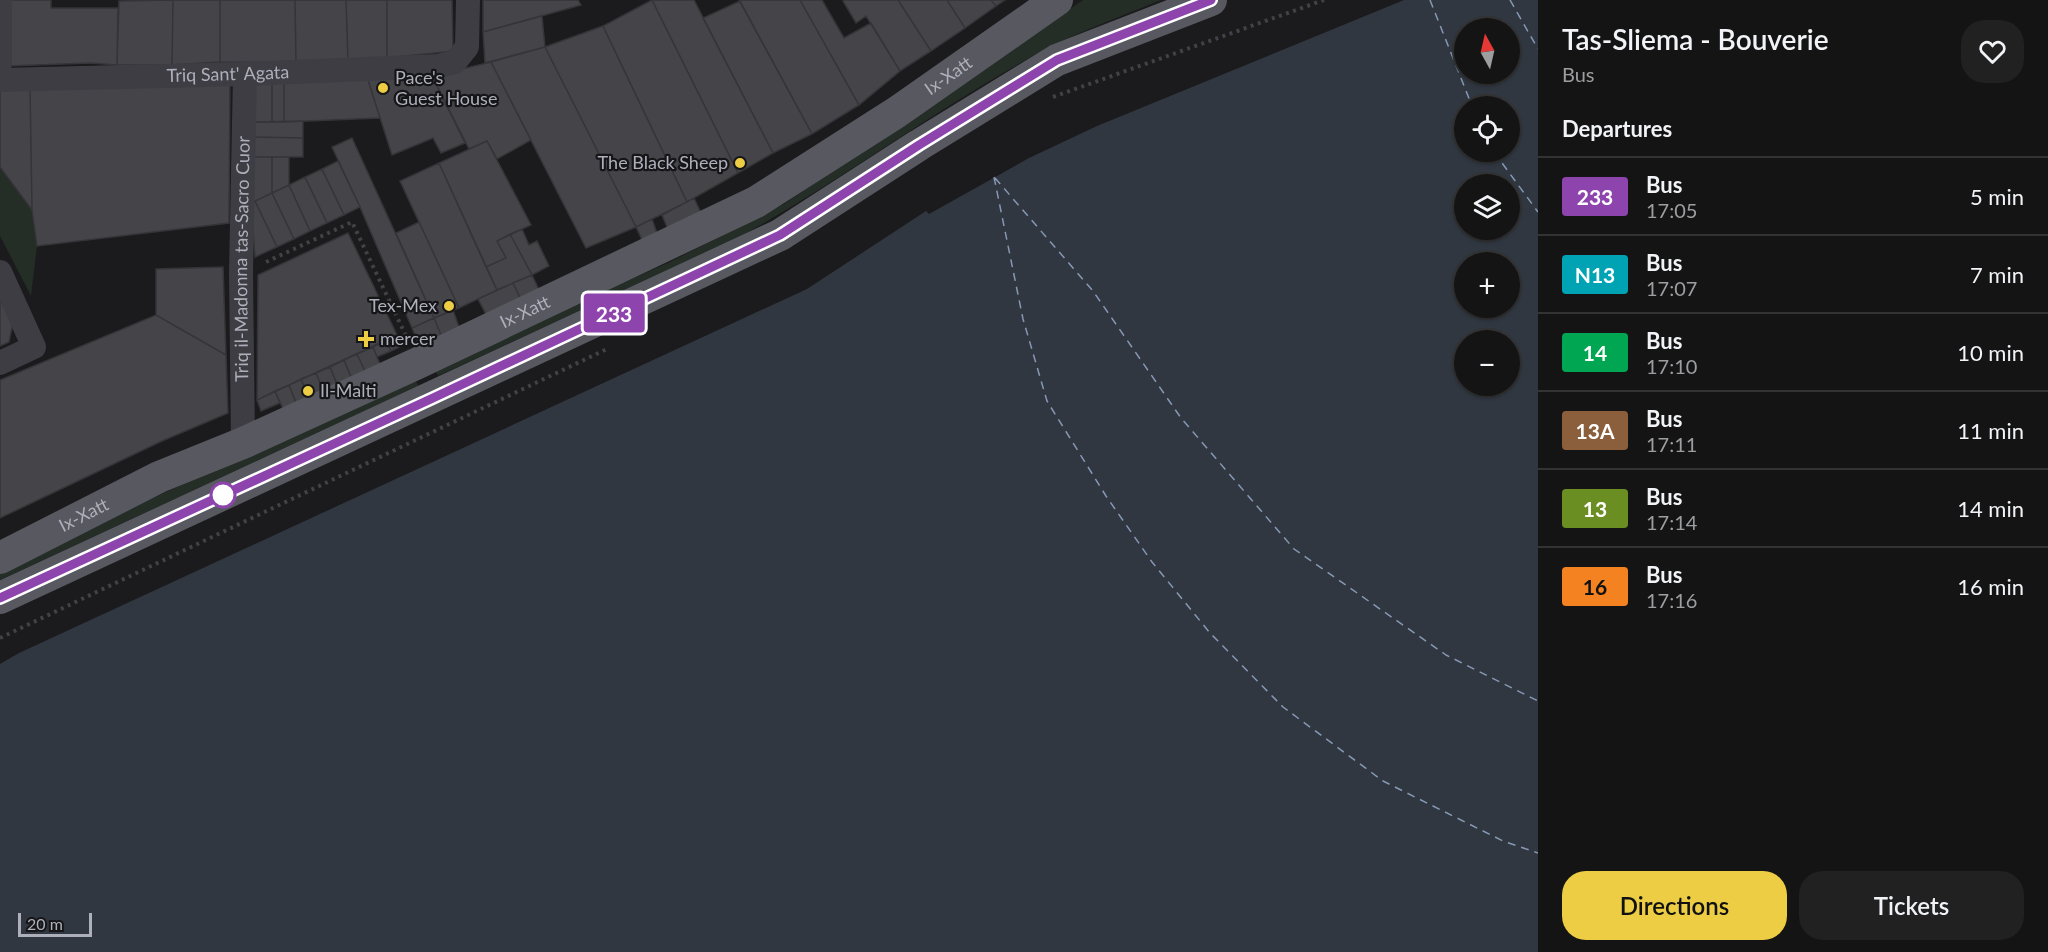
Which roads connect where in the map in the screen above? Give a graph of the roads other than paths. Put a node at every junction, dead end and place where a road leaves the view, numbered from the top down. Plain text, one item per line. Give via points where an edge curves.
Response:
1 (0, 0) edge
2 (468, 0) edge
3 (1057, 0) edge
4 (1211, 0) edge
5 (0, 63) edge
6 (245, 74) junction
7 (0, 81) edge
8 (0, 272) edge
9 (0, 363) edge
10 (243, 442) junction
11 (0, 558) edge
12 (0, 598) edge

1 - 5 street
2 - 6 street, Triq Sant' Agata via 467,47 455,62 438,66
3 - 10 main road, Ix-Xatt via 897,112 756,202
4 - 12 main road via 1057,60 780,235
6 - 7 street, Triq Sant' Agata
6 - 10 street, Triq il-Madonna tas-Sacro Cuor
8 - 9 street via 34,347
10 - 11 main road, Ix-Xatt via 159,477

